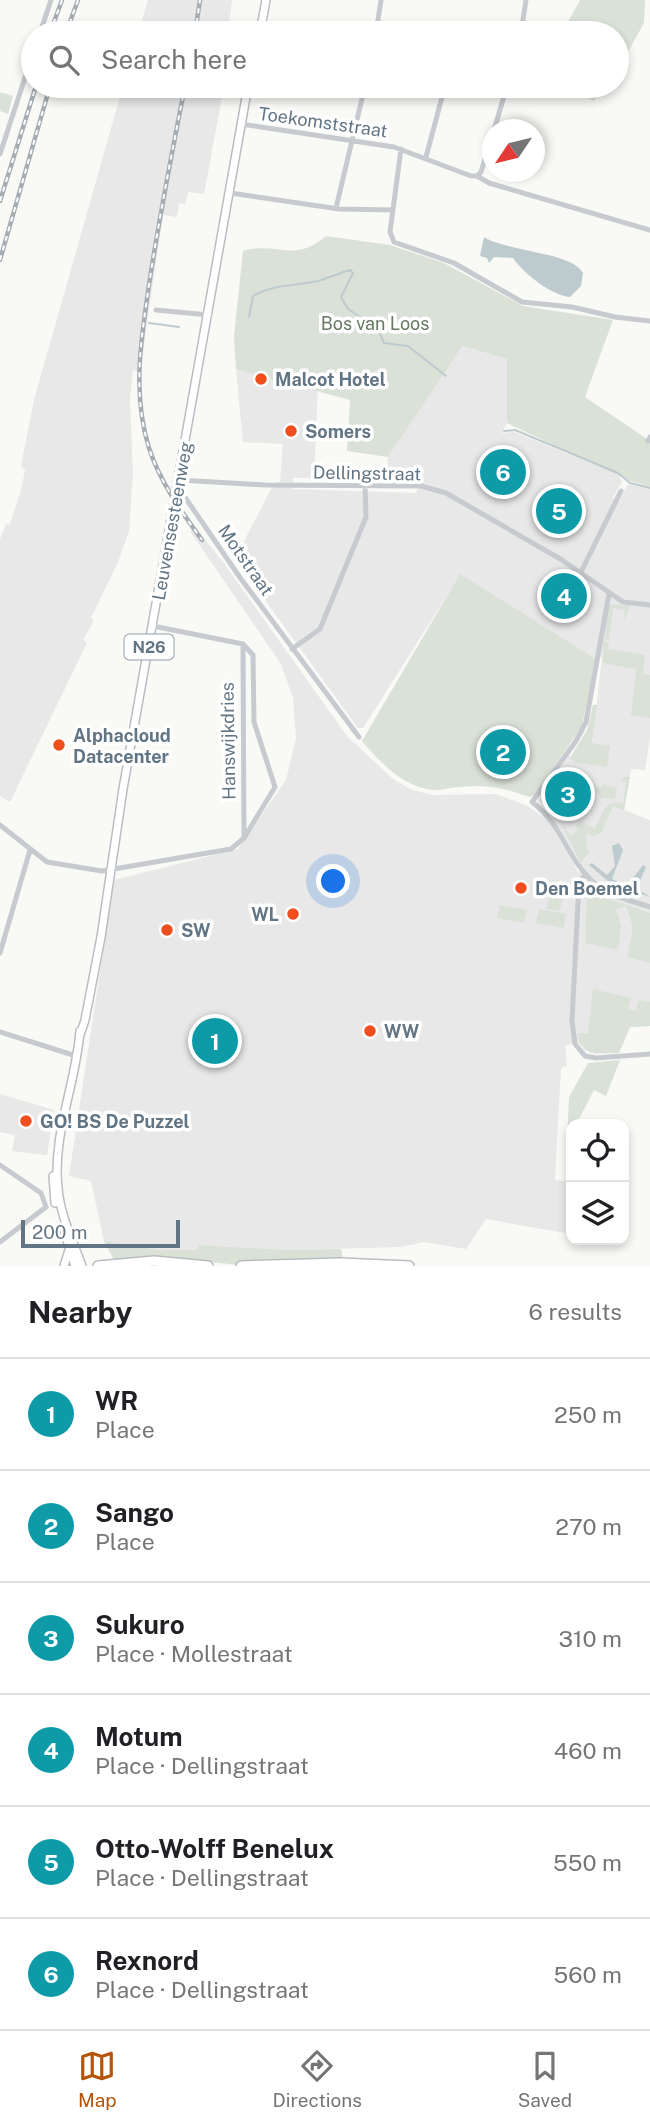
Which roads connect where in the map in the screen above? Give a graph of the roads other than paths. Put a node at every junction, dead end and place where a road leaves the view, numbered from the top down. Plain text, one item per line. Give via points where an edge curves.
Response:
1 (51, 0) edge
2 (266, 0) edge
3 (382, 0) edge
4 (527, 0) edge
5 (44, 21) edge
6 (262, 21) edge
7 (378, 21) edge
8 (523, 21) edge
9 (21, 89) edge
10 (248, 98) edge
11 (362, 98) edge
12 (442, 98) edge
13 (503, 98) edge
14 (497, 119) edge
15 (243, 124) junction
16 (352, 141) junction
17 (401, 149) junction
18 (0, 153) edge
19 (426, 157) junction
20 (482, 169) edge
21 (477, 176) junction
22 (230, 193) junction
23 (336, 208) junction
24 (393, 210) junction
25 (650, 230) edge
26 (156, 310) dead end
27 (209, 316) junction
28 (650, 321) edge
29 (179, 483) junction
30 (365, 485) junction
31 (621, 491) dead end
32 (581, 572) junction
33 (609, 594) junction
34 (650, 605) edge
35 (153, 626) junction
36 (243, 644) junction
37 (292, 649) junction
38 (359, 737) dead end
39 (0, 825) edge
40 (244, 838) junction
41 (30, 850) junction
42 (110, 871) junction
43 (586, 874) junction
44 (650, 906) edge
45 (0, 953) edge
46 (0, 1032) edge
47 (650, 1054) edge
48 (76, 1056) junction
49 (58, 1159) junction
50 (0, 1166) edge
51 (2, 1238) edge
52 (69, 1246) junction
53 (64, 1266) edge
54 (75, 1266) edge
55 (82, 1266) edge
56 (98, 1266) edge
57 (208, 1266) edge
58 (241, 1266) edge
59 (409, 1266) edge

1 - 5 street
2 - 6 main road
3 - 7 street
4 - 8 street
9 - 18 street
10 - 15 main road, Leuvensesteenweg / N26
11 - 16 street
12 - 19 street
13 - 14 street
15 - 16 street, Toekomststraat
15 - 22 main road, Leuvensesteenweg / N26
16 - 17 street, Toekomststraat
16 - 23 street
17 - 19 street, Toekomststraat
17 - 24 street
19 - 21 street, Toekomststraat
20 - 21 street
21 - 25 street, Toekomststraat
22 - 23 street
22 - 27 main road, Leuvensesteenweg / N26
23 - 24 street
24 - 28 street via 390,232 394,242 454,263 516,300
26 - 27 street
27 - 29 main road, Leuvensesteenweg / N26
29 - 30 street, Dellingstraat
29 - 35 main road, Leuvensesteenweg / N26
29 - 37 street, Motstraat
30 - 32 street, Dellingstraat via 421,485 446,493
30 - 37 street via 366,517 320,629
31 - 32 street
32 - 33 street, Dellingstraat
33 - 34 street via 624,602
33 - 43 street via 586,722 533,802 554,822
35 - 36 street
35 - 42 main road, Leuvensesteenweg / N26
36 - 40 street, Hanswijkdries
36 - 40 street, Hanswijkdries via 253,655 254,722 275,787
37 - 38 street, Motstraat
39 - 41 street
40 - 42 street via 231,849
41 - 42 street via 50,863
41 - 45 street
42 - 48 main road, Leuvensesteenweg / N26
43 - 44 street via 618,897
43 - 47 street via 579,882 572,1035 585,1056 603,1059
46 - 48 street
48 - 49 main road, Leuvensesteenweg / N26
49 - 52 main road, Leuvensesteenweg / N26 via 52,1190
49 - 55 main road, Leuvensesteenweg / N26 via 59,1198
50 - 51 street via 41,1193 46,1207
52 - 53 main road
52 - 54 main road, Leuvensesteenweg / N26
56 - 57 highway via 154,1261
58 - 59 highway

